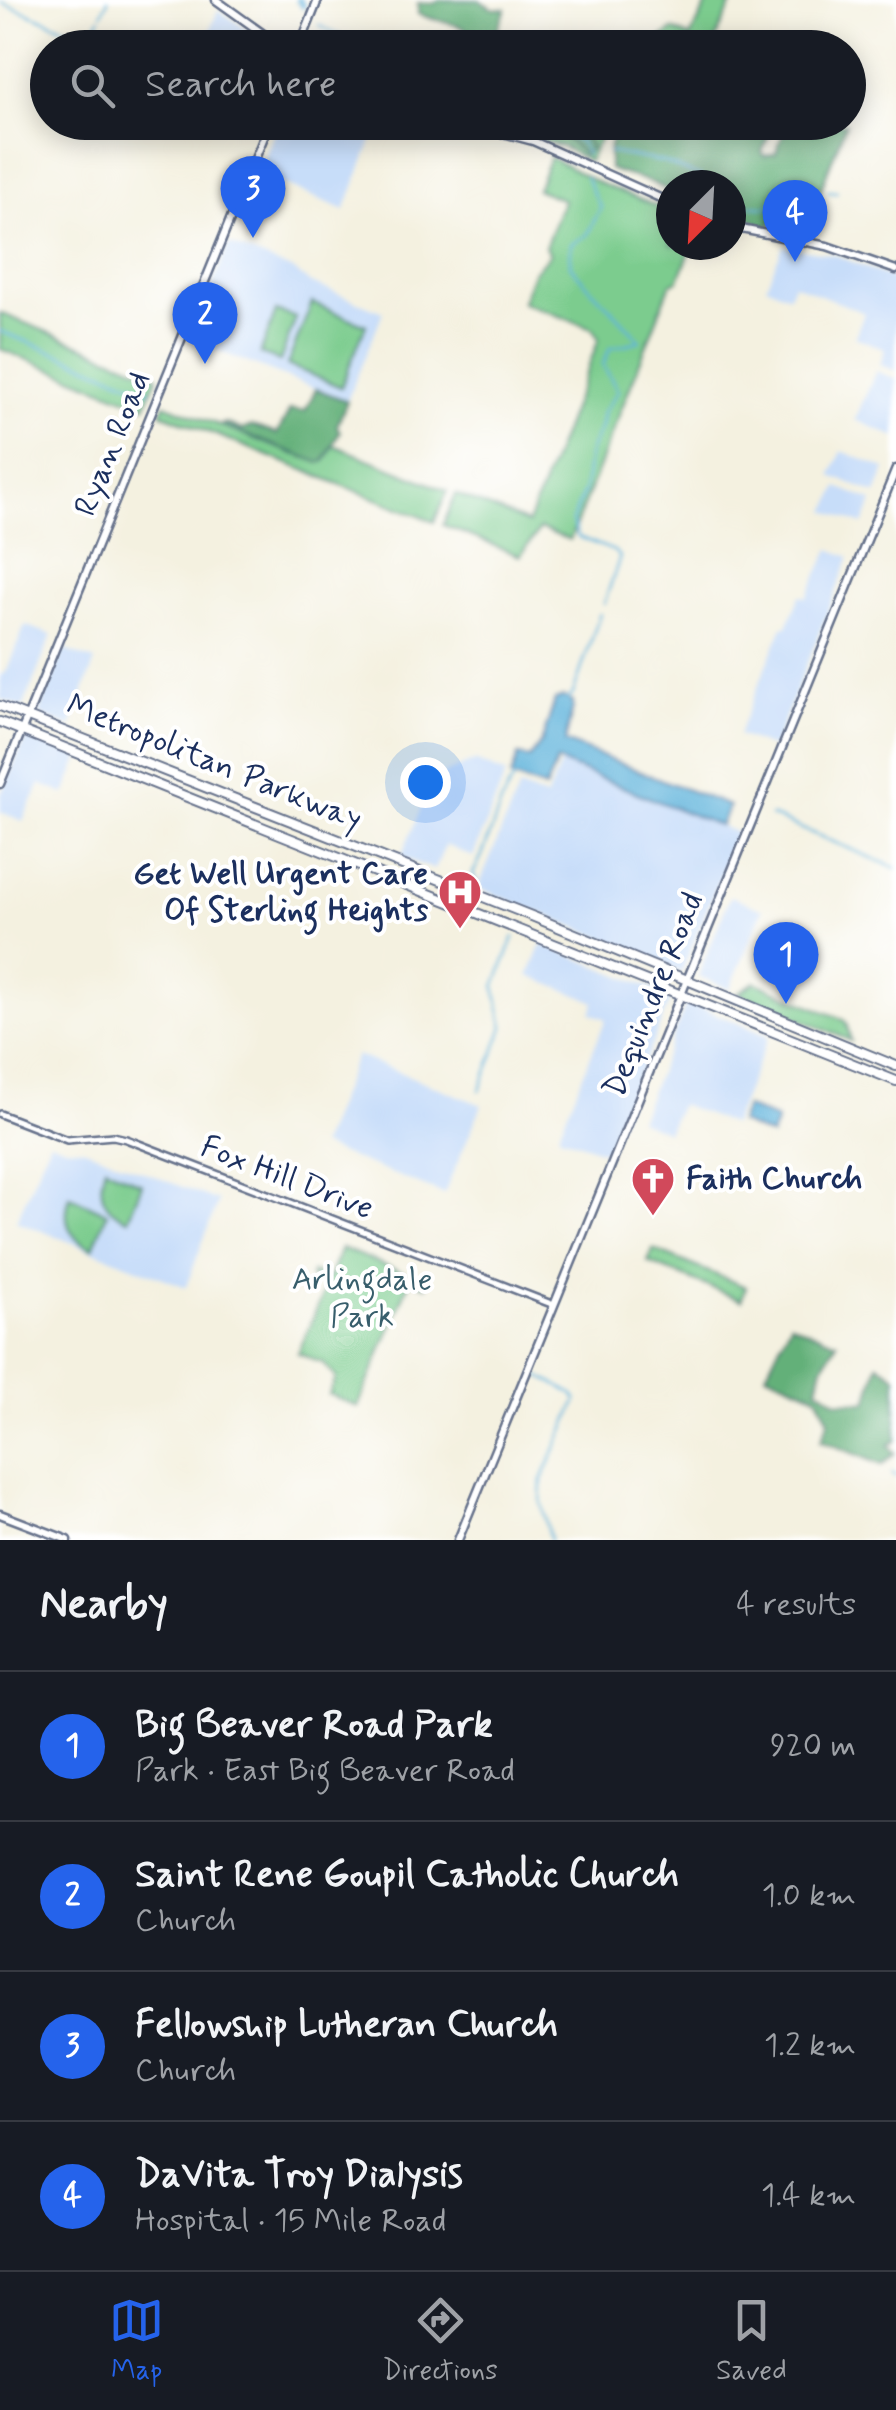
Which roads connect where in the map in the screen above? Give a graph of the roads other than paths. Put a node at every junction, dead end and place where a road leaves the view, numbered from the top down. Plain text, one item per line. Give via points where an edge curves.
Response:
1 (216, 0) edge
2 (318, 0) edge
3 (258, 30) edge
4 (306, 30) edge
5 (263, 140) edge
6 (526, 140) edge
7 (656, 196) edge
8 (746, 230) edge
9 (896, 270) edge
10 (896, 469) edge
11 (0, 706) edge
12 (28, 717) junction
13 (0, 722) edge
14 (22, 731) junction
15 (89, 741) junction
16 (80, 754) junction
17 (120, 754) junction
18 (112, 766) junction
19 (0, 784) edge
20 (308, 827) junction
21 (299, 840) junction
22 (338, 840) junction
23 (331, 852) junction
24 (453, 885) junction
25 (484, 897) junction
26 (445, 898) junction
27 (476, 910) junction
28 (584, 938) junction
29 (611, 948) junction
30 (573, 949) junction
31 (602, 961) junction
32 (667, 972) junction
33 (687, 980) junction
34 (659, 984) junction
35 (712, 991) junction
36 (682, 993) junction
37 (704, 1002) junction
38 (799, 1026) junction
39 (822, 1036) junction
40 (790, 1037) junction
41 (814, 1047) junction
42 (896, 1066) edge
43 (894, 1079) edge
44 (0, 1114) edge
45 (554, 1305) junction
46 (0, 1514) edge
47 (68, 1540) edge
48 (458, 1540) edge

1 - 3 main road
2 - 4 main road
5 - 12 main road, Ryan Road
6 - 7 main road
8 - 9 main road via 832,247
10 - 33 main road, Dequindre Road
11 - 12 main road, Metropolitan Parkway
12 - 14 main road, Ryan Road
12 - 15 main road, Metropolitan Parkway
13 - 14 main road, Metropolitan Parkway
14 - 16 main road, Metropolitan Parkway
14 - 19 main road, Ryan Road
15 - 16 main road
15 - 17 main road, Metropolitan Parkway
16 - 18 main road, Metropolitan Parkway
17 - 18 main road
17 - 20 main road, Metropolitan Parkway
18 - 21 main road, Metropolitan Parkway
20 - 21 main road
20 - 22 main road, Metropolitan Parkway
21 - 23 main road, Metropolitan Parkway
22 - 23 main road
22 - 24 main road, Metropolitan Parkway
23 - 26 main road, Metropolitan Parkway
24 - 25 main road, Metropolitan Parkway
24 - 26 main road
25 - 27 main road
25 - 28 main road, Metropolitan Parkway
26 - 27 main road, Metropolitan Parkway
27 - 30 main road, Metropolitan Parkway
28 - 29 main road, Metropolitan Parkway
28 - 30 main road
29 - 31 main road
29 - 32 main road, Metropolitan Parkway
30 - 31 main road, Metropolitan Parkway
31 - 34 main road, Metropolitan Parkway
32 - 33 main road, Metropolitan Parkway
32 - 34 main road
33 - 35 main road, Metropolitan Parkway
33 - 36 main road, Dequindre Road
34 - 36 main road, Metropolitan Parkway
35 - 37 main road
35 - 38 main road, Metropolitan Parkway
36 - 37 main road, Metropolitan Parkway
36 - 45 main road, Dequindre Road
37 - 40 main road, Metropolitan Parkway
38 - 39 main road, Metropolitan Parkway
38 - 40 main road
39 - 41 main road
39 - 42 main road, Metropolitan Parkway
40 - 41 main road, Metropolitan Parkway
41 - 43 main road, Metropolitan Parkway
44 - 45 street, Fox Hill Drive via 71,1141 126,1139
45 - 48 main road, Dequindre Road
46 - 47 main road

